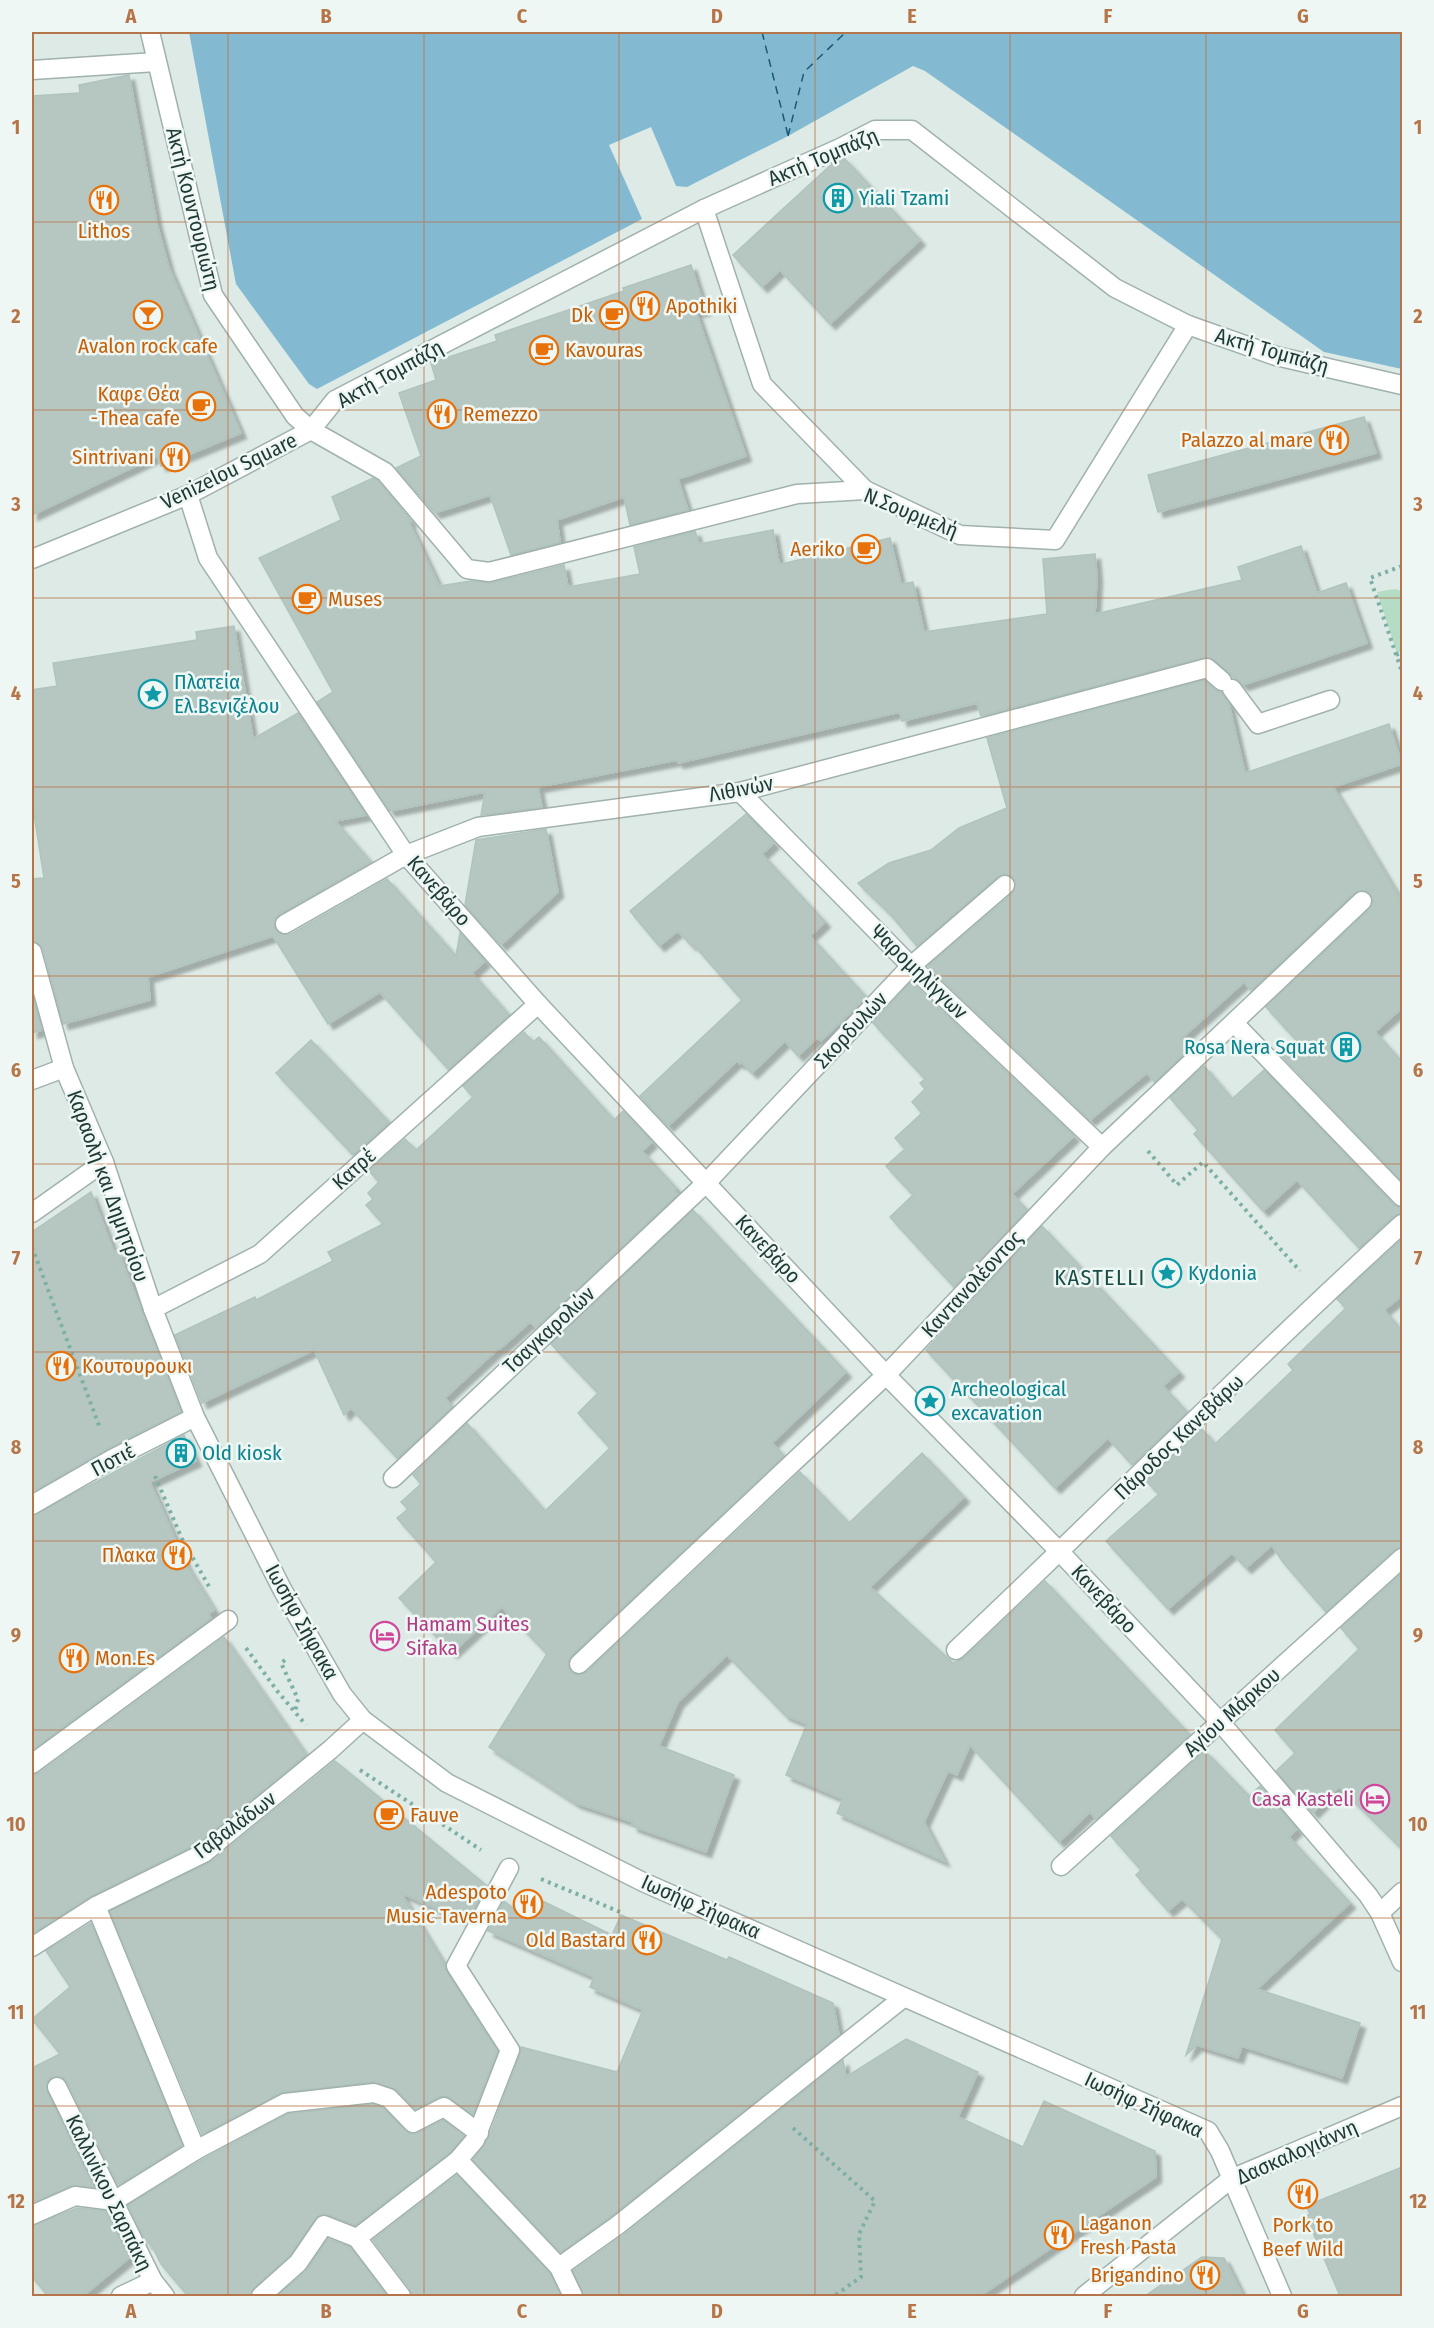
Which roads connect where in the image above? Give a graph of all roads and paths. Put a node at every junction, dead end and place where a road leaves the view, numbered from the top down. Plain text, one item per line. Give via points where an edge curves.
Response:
1 (150, 32) edge
2 (156, 62) junction
3 (32, 70) edge
4 (704, 209) junction
5 (1188, 326) junction
6 (1402, 385) edge
7 (311, 430) junction
8 (865, 490) junction
9 (188, 495) junction
10 (457, 558) joint
11 (32, 559) edge
12 (1402, 566) edge
13 (1402, 652) edge
14 (1396, 655) junction
15 (1402, 672) edge
16 (1330, 700) dead end
17 (740, 792) junction
18 (406, 855) junction
19 (1005, 885) dead end
20 (1362, 901) dead end
21 (285, 924) dead end
22 (32, 952) edge
23 (911, 966) junction
24 (538, 1004) junction
25 (1234, 1023) junction
26 (64, 1068) junction
27 (32, 1080) edge
28 (1126, 1125) junction
29 (1102, 1147) junction
30 (104, 1162) junction
31 (706, 1183) junction
32 (1402, 1197) edge
33 (32, 1213) edge
34 (1402, 1224) edge
35 (32, 1247) edge
36 (1323, 1297) junction
37 (153, 1309) junction
38 (886, 1375) junction
39 (195, 1417) junction
40 (112, 1459) junction
41 (393, 1478) dead end
42 (32, 1505) edge
43 (1060, 1552) junction
44 (1402, 1558) edge
45 (228, 1620) dead end
46 (956, 1650) dead end
47 (281, 1663) dead end
48 (579, 1664) dead end
49 (295, 1713) dead end
50 (363, 1719) junction
51 (1221, 1723) junction
52 (32, 1764) edge
53 (1061, 1866) dead end
54 (509, 1868) dead end
55 (1402, 1892) edge
56 (96, 1906) junction
57 (1380, 1913) junction
58 (32, 1947) edge
59 (1402, 1962) edge
60 (903, 1998) junction
61 (57, 2087) dead end
62 (768, 2106) junction
63 (1402, 2106) edge
64 (479, 2133) junction
65 (196, 2150) junction
66 (458, 2160) junction
67 (1231, 2180) junction
68 (114, 2201) junction
69 (32, 2215) edge
70 (357, 2238) junction
71 (559, 2267) junction
72 (153, 2281) junction
73 (121, 2296) edge
74 (165, 2296) edge
75 (261, 2296) edge
76 (401, 2296) edge
77 (573, 2296) edge
78 (834, 2296) edge
79 (1084, 2296) edge
80 (1282, 2296) edge

1 - 2 street, Ακτή Κουντουριώτη
2 - 3 street
2 - 7 street, Ακτή Κουντουριώτη via 213,295 286,404
4 - 5 street, Ακτή Τομπάζη via 875,130 912,130 1115,288
4 - 7 street, Ακτή Τομπάζη via 335,400
4 - 8 street via 762,384
5 - 6 street, Ακτή Τομπάζη via 1276,356
5 - 8 street, Ν.Σουρμελή via 1055,540 960,535
7 - 9 street, Venizelou Square
7 - 10 street, Venizelou Square via 385,472
8 - 10 street, Ν.Σουρμελή via 797,494 489,572 467,569
9 - 11 street, Venizelou Square
9 - 18 street, Κανεβάρο via 208,558
12 - 14 path via 1370,578
13 - 14 path
14 - 15 path
16 - 17 street, Λιθινών via 1258,724 1227,685 1207,668
17 - 18 street, Λιθινών via 478,827
17 - 23 street, Ψαρομηλίγγων
18 - 21 street, Λιθινών
18 - 24 street, Κανεβάρο
19 - 23 street, Σκορδυλών
20 - 25 street, Καντανολέοντος
22 - 26 street, Καραολή και Δημητρίου
23 - 29 street, Ψαρομηλίγγων
23 - 31 street, Σκορδυλών
24 - 31 street, Κανεβάρο
24 - 37 street, Κατρέ via 260,1254
25 - 28 street, Καντανολέοντος
25 - 32 street
26 - 27 street
26 - 30 street, Καραολή και Δημητρίου
28 - 29 street, Καντανολέοντος
28 - 36 path via 1177,1185 1203,1161
29 - 38 street, Καντανολέοντος
30 - 33 street
30 - 37 street, Καραολή και Δημητρίου
31 - 38 street, Κανεβάρο
31 - 41 street, Τσαγκαρολών
34 - 36 street, Πάροδος Κανεβάρω
35 - 40 path
36 - 43 street, Πάροδος Κανεβάρω
37 - 39 street, Καραολή και Δημητρίου
38 - 43 street, Κανεβάρο
38 - 48 street, Καντανολέοντος
39 - 40 street, Ποτιέ
39 - 50 street, Ιωσήφ Σήφακα via 288,1598 342,1694
40 - 42 street, Ποτιέ
43 - 46 street, Πάροδος Κανεβάρω
43 - 51 street, Κανεβάρο
44 - 51 street, Αγίου Μάρκου
45 - 52 street
47 - 49 path via 298,1699
50 - 56 street, Γαβαλάδων via 204,1853
50 - 60 street, Ιωσήφ Σήφακα via 447,1783 643,1882
51 - 53 street, Αγίου Μάρκου
51 - 57 street, Κανεβάρο
54 - 64 street via 456,1966 510,2050
55 - 57 street
56 - 58 street, Γαβαλάδων
56 - 65 street
57 - 59 street, Κανεβάρο
60 - 62 street
60 - 67 street, Ιωσήφ Σήφακα via 1208,2131
61 - 68 street, Καλλινίκου Σαρπάκη
62 - 71 street
62 - 78 path via 874,2201 859,2234 861,2277
63 - 67 street, Δασκαλογιάννη
64 - 65 street via 444,2107 413,2122 389,2098 374,2093 285,2103
64 - 66 street
65 - 68 street
66 - 70 street
66 - 71 street
67 - 79 street, Δασκαλογιάννη
67 - 80 street, Ιωσήφ Σήφακα
68 - 69 street via 75,2196
68 - 72 street, Καλλινίκου Σαρπάκη
70 - 75 street via 324,2225 298,2263
70 - 76 street
71 - 77 street
72 - 73 street
72 - 74 street, Καλλινίκου Σαρπάκη

